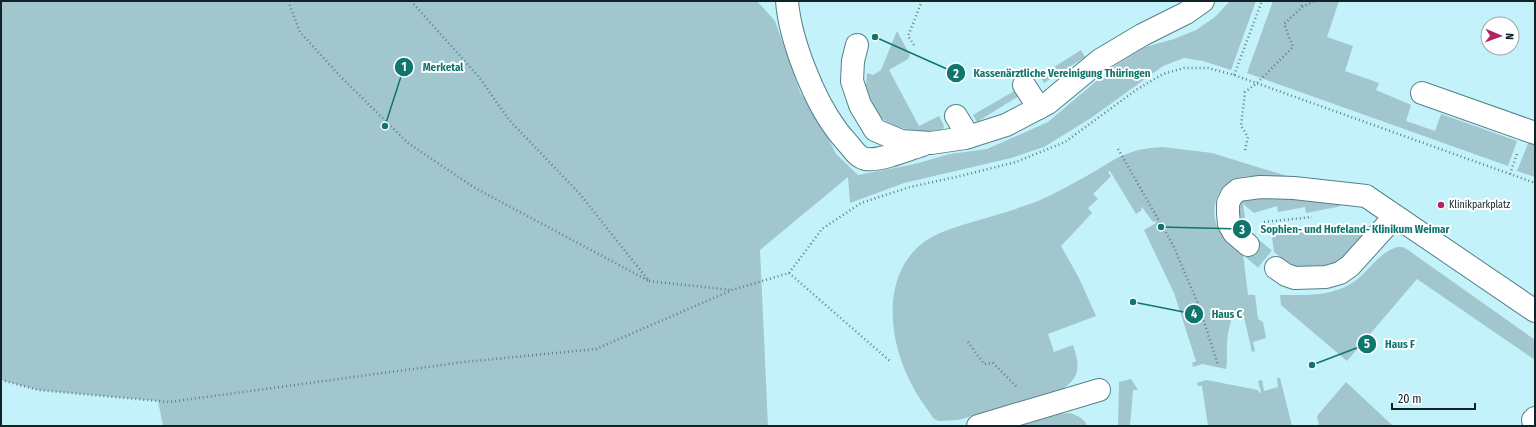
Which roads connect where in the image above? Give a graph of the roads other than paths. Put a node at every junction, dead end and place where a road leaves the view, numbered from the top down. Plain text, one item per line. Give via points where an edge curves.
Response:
1 (787, 1) edge
2 (1203, 1) edge
3 (857, 45) dead end
4 (1024, 85) dead end
5 (1422, 93) dead end
6 (1039, 108) junction
7 (956, 116) dead end
8 (1535, 133) edge
9 (969, 137) junction
10 (931, 143) junction
11 (1395, 216) junction
12 (1248, 245) tunnel mouth
13 (1276, 268) tunnel mouth
14 (1535, 311) edge
15 (1099, 390) dead end
16 (1535, 418) edge
17 (1535, 422) edge
18 (978, 426) edge

1 - 10 lane via 799,53 818,97 835,129 859,156 865,159 894,155
2 - 6 lane via 1186,13 1142,35 1096,52 1048,103
3 - 10 lane via 852,81 860,105 875,130 901,141
4 - 6 lane
5 - 8 lane
6 - 9 lane via 1006,125
7 - 9 lane
9 - 10 lane
11 - 12 lane via 1366,196 1294,188 1246,188 1232,195 1228,203 1228,213 1234,233
11 - 13 lane via 1350,266 1340,273 1326,278 1295,278
11 - 14 lane
15 - 18 lane
16 - 17 lane

